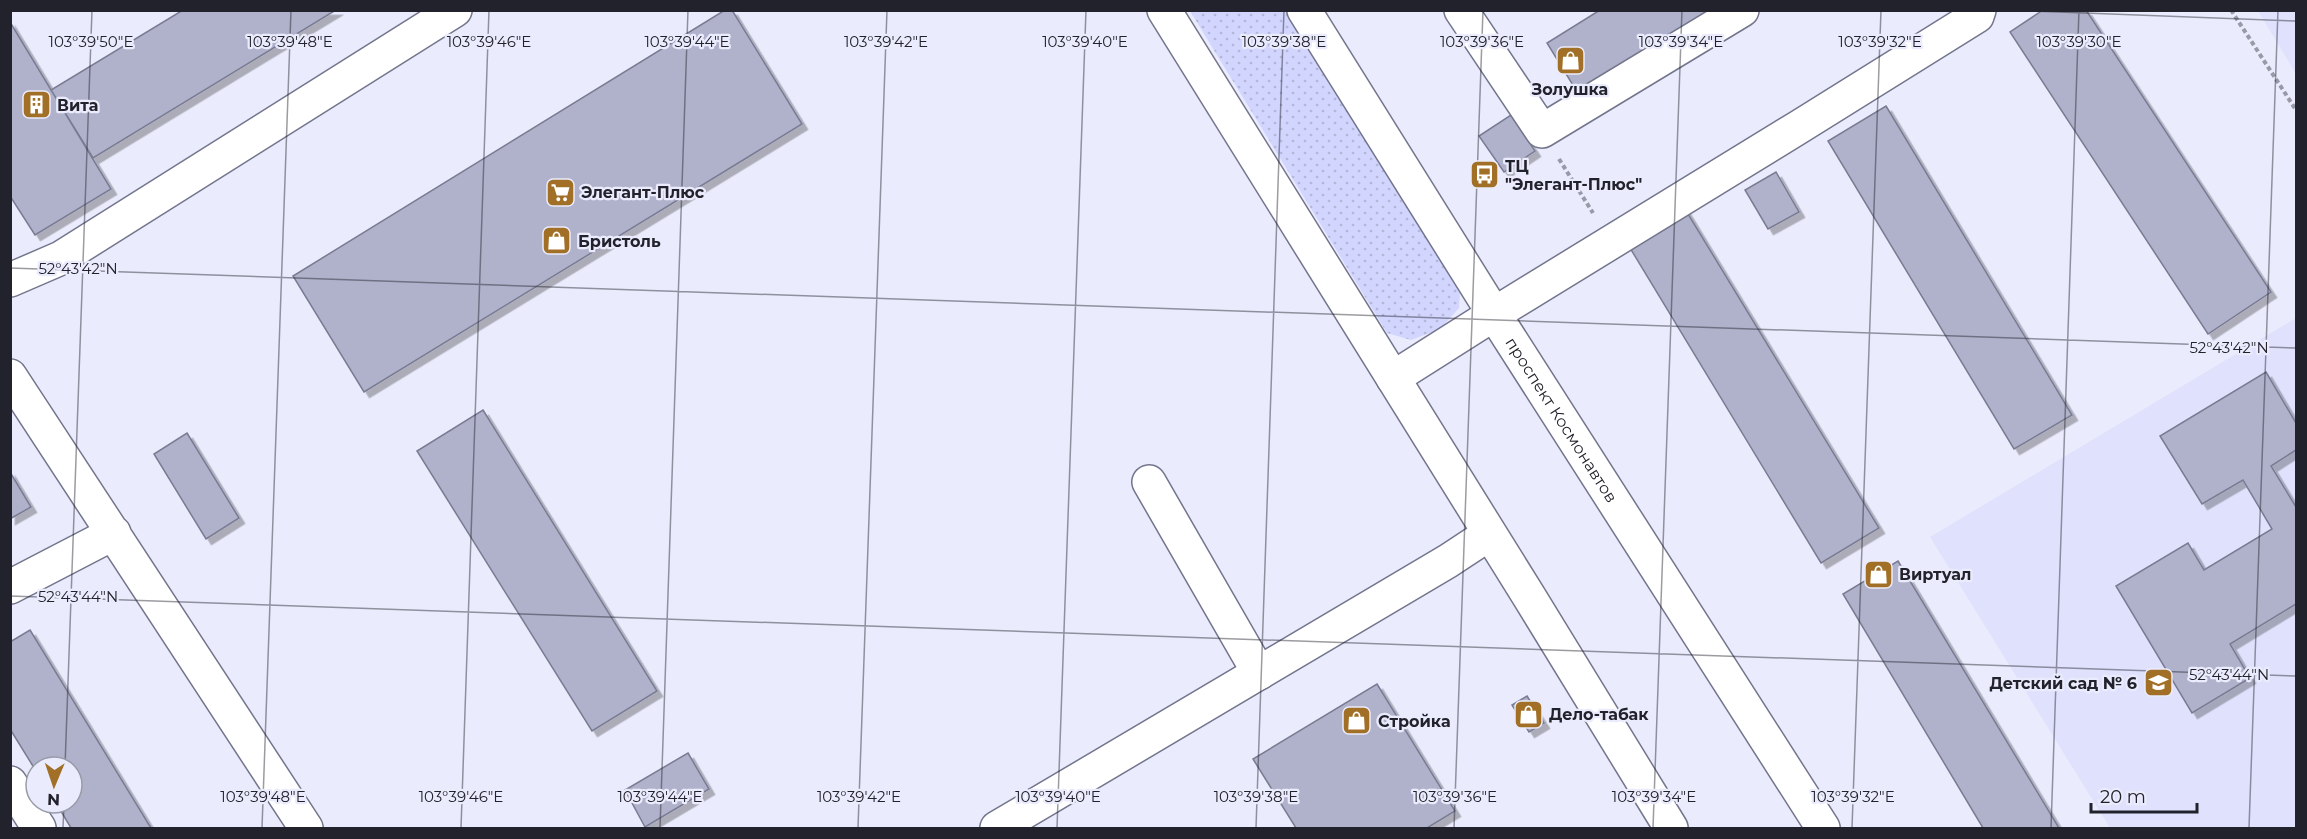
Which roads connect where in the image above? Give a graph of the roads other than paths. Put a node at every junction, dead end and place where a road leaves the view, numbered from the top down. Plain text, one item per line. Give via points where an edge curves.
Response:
1 (455, 10) edge
2 (1164, 10) edge
3 (1304, 10) edge
4 (1461, 10) edge
5 (1742, 10) edge
6 (1979, 10) edge
7 (10, 280) edge
8 (1494, 314) junction
9 (10, 376) edge
10 (1393, 378) junction
11 (1149, 482) dead end
12 (114, 533) junction
13 (1489, 534) junction
14 (10, 587) edge
15 (1259, 673) junction
16 (10, 783) edge
17 (39, 828) edge
18 (306, 828) edge
19 (997, 828) edge
20 (1671, 828) edge
21 (1823, 828) edge

1 - 7 main road via 61,258
2 - 10 main road
3 - 8 main road, проспект Космонавтов
4 - 5 main road via 1542,131
6 - 8 main road via 1977,16
8 - 10 main road
8 - 21 main road, проспект Космонавтов
9 - 12 main road
10 - 13 main road
11 - 15 main road
12 - 14 main road
12 - 18 main road
13 - 15 main road
13 - 20 main road
15 - 19 main road
16 - 17 main road

